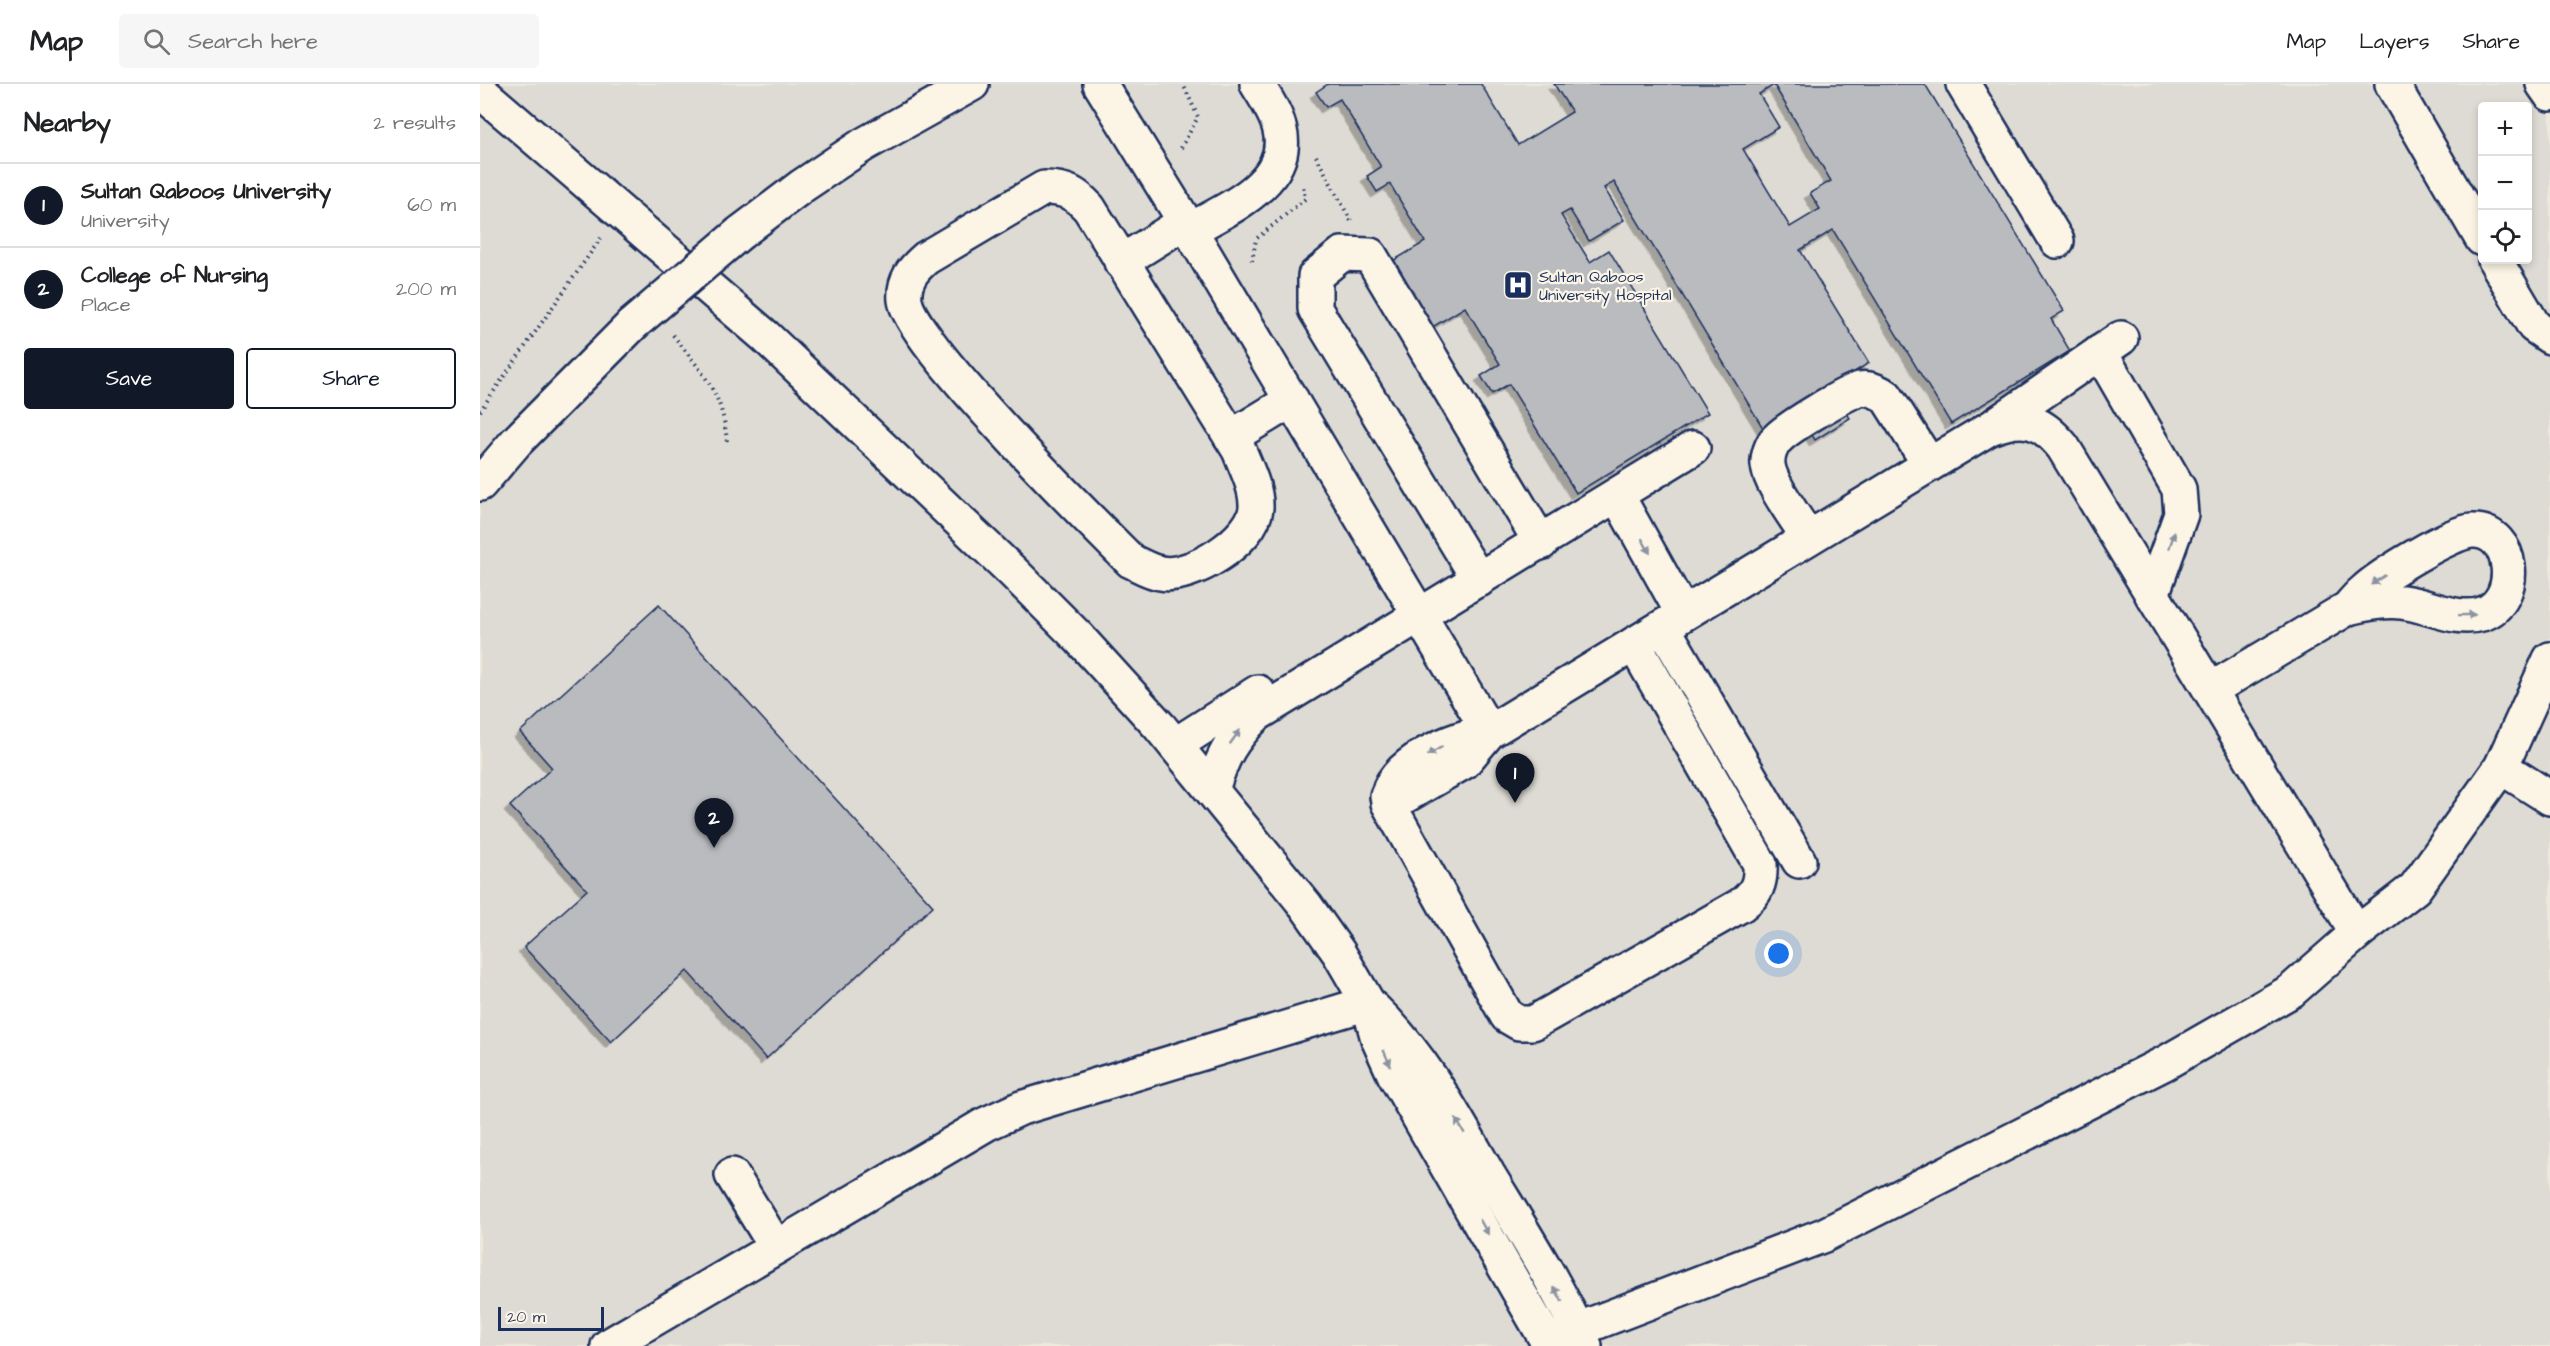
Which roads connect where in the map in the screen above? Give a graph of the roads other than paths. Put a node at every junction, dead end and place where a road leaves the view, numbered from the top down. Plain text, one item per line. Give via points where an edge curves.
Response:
1 (972, 84) edge
2 (1100, 84) edge
3 (1257, 84) edge
4 (1963, 84) edge
5 (2392, 84) edge
6 (2544, 84) edge
7 (480, 91) edge
8 (2550, 94) edge
9 (1188, 226) junction
10 (2478, 232) edge
11 (2057, 241) dead end
12 (1120, 262) junction
13 (2497, 264) edge
14 (2550, 337) edge
15 (1292, 400) junction
16 (1990, 428) junction
17 (1231, 437) junction
18 (1693, 448) dead end
19 (1929, 464) junction
20 (480, 484) edge
21 (1617, 495) junction
22 (1808, 538) junction
23 (1540, 543) junction
24 (2425, 553) junction
25 (1479, 580) junction
26 (2152, 595) junction
27 (2428, 606) junction
28 (1416, 608) junction
29 (2348, 608) junction
30 (1673, 620) junction
31 (1634, 644) junction
32 (2550, 659) edge
33 (2210, 690) junction
34 (1489, 732) junction
35 (1175, 745) junction
36 (2501, 767) junction
37 (1212, 790) junction
38 (2550, 798) edge
39 (1799, 861) dead end
40 (2357, 933) junction
41 (1368, 1003) junction
42 (732, 1175) dead end
43 (776, 1247) junction
44 (1581, 1337) edge
45 (1549, 1344) edge
46 (608, 1346) edge

1 - 20 lane, bridge via 863,146 740,232 632,325 516,441
2 - 9 lane
3 - 9 lane via 1280,132 1278,158 1266,181 1246,197
4 - 11 lane
5 - 10 lane
6 - 8 lane
7 - 35 lane via 765,336 1005,564 1079,638
9 - 12 lane
9 - 15 lane
12 - 17 lane
12 - 17 lane via 1089,208 1075,194 1060,188 1044,188 926,258 914,268 906,283 905,300 910,316 950,368 1131,561 1161,574 1192,571 1237,543 1256,509 1251,480
13 - 14 lane via 2534,326
15 - 17 lane
15 - 28 lane
16 - 19 lane
16 - 26 lane via 2009,420 2031,421 2049,431 2063,447
26 -> 16 lane via 2182,501 2111,345
18 - 21 lane
19 - 22 lane
19 - 22 lane via 1886,396 1875,390 1849,393 1786,432 1770,452 1768,465 1772,477
21 - 23 lane
21 -> 30 lane
22 - 30 lane
23 - 25 lane
23 - 25 lane via 1370,255 1342,254 1315,276 1315,309
24 - 27 lane via 2419,572
27 -> 24 lane via 2470,617 2487,612 2500,602 2508,586 2510,568 2492,537 2473,531 2453,536
24 -> 29 lane via 2382,577
25 - 28 lane
26 - 33 lane
27 - 29 lane via 2374,602
28 - 34 lane
28 - 35 lane
37 -> 28 lane via 1221,760 1235,735 1256,715
29 - 33 lane
30 - 31 lane
30 - 39 lane
31 - 34 lane
31 - 34 lane via 1760,864 1760,880 1754,895 1742,904 1533,1023 1520,1023 1500,1005 1390,809 1387,796 1405,796 1464,762
32 - 36 lane
33 - 40 lane
35 - 37 lane
36 - 38 lane
36 - 40 lane via 2415,888
37 - 41 lane via 1306,906
40 - 44 lane via 2291,991 2165,1063 1824,1235
41 - 43 lane via 1021,1108 986,1124
44 -> 41 lane via 1523,1231 1420,1061
41 -> 45 lane via 1394,1074
42 - 43 lane
43 - 46 lane
44 - 45 lane

